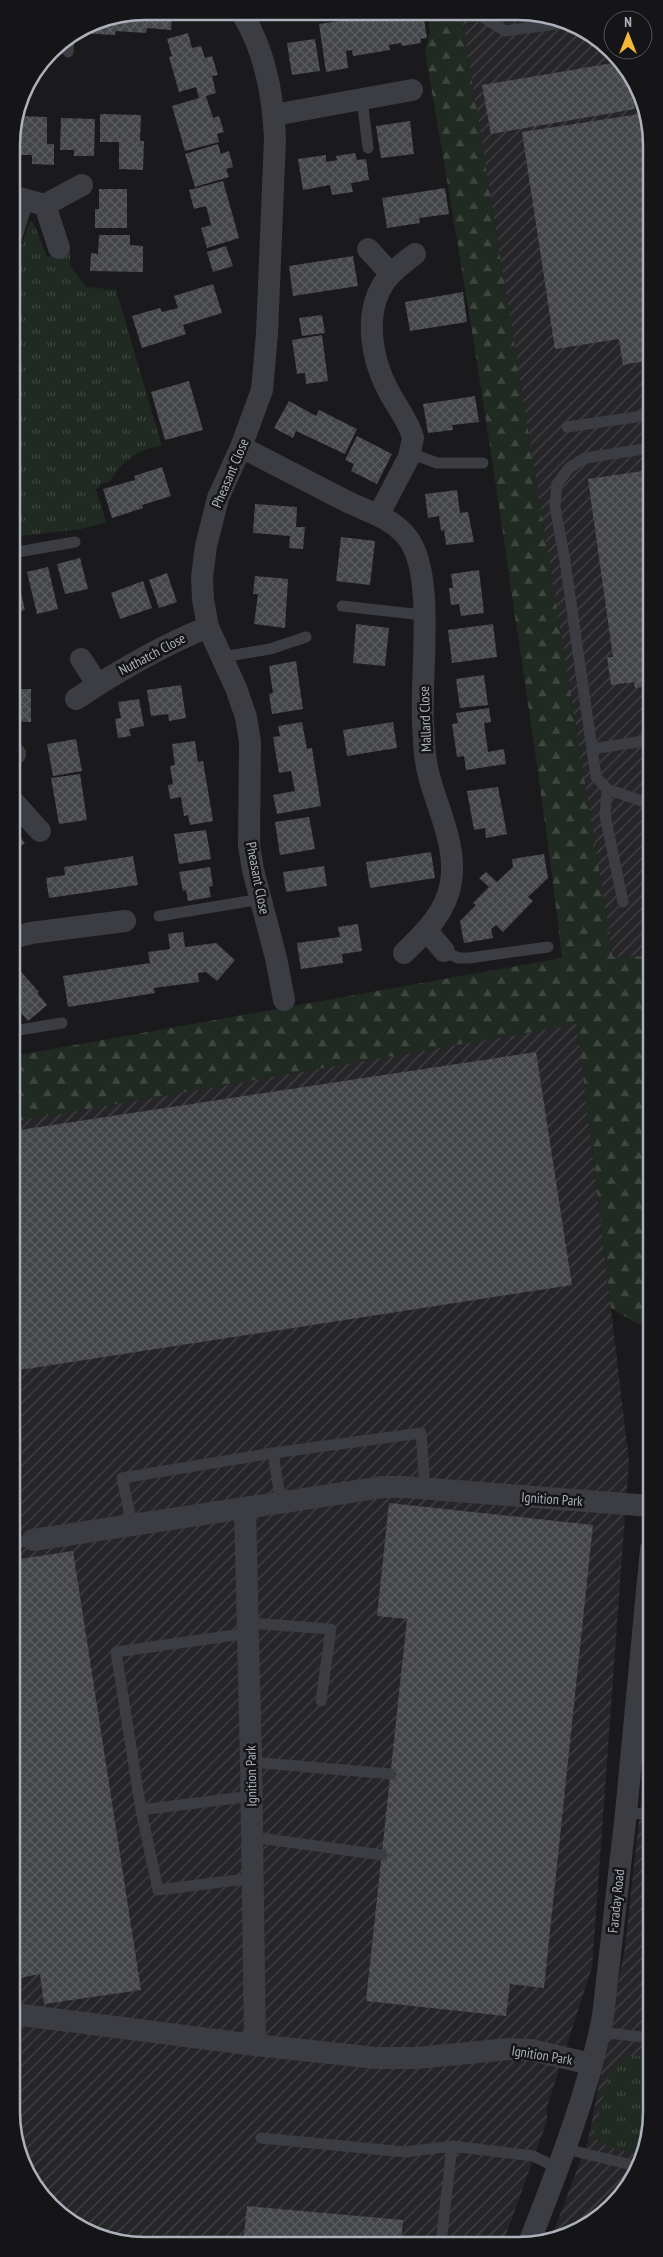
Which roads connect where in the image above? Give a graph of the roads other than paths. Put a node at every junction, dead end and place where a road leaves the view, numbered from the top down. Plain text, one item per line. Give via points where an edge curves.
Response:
1 (245, 20) edge
2 (488, 20) edge
3 (554, 25) edge
4 (68, 46) edge
5 (68, 52) dead end
6 (412, 90) dead end
7 (362, 99) junction
8 (274, 115) junction
9 (368, 148) dead end
10 (82, 185) dead end
11 (28, 201) edge
12 (20, 226) edge
13 (59, 248) dead end
14 (368, 249) dead end
15 (415, 254) dead end
16 (391, 274) junction
17 (643, 416) edge
18 (567, 427) dead end
19 (241, 447) junction
20 (643, 449) edge
21 (410, 453) junction
22 (483, 463) dead end
23 (379, 514) junction
24 (75, 542) dead end
25 (20, 552) edge
26 (342, 606) dead end
27 (423, 615) junction
28 (208, 627) junction
29 (306, 637) dead end
30 (222, 657) junction
31 (81, 660) dead end
32 (98, 685) junction
33 (76, 699) dead end
34 (643, 741) edge
35 (592, 749) junction
36 (607, 789) junction
37 (643, 802) edge
38 (20, 809) edge
39 (40, 831) dead end
40 (260, 899) junction
41 (623, 902) dead end
42 (159, 916) dead end
43 (125, 920) dead end
44 (427, 930) junction
45 (20, 936) edge
46 (548, 947) dead end
47 (444, 951) joint
48 (404, 953) dead end
49 (284, 1000) dead end
50 (62, 1023) dead end
51 (20, 1030) edge
52 (273, 1453) junction
53 (423, 1488) junction
54 (281, 1502) junction
55 (643, 1505) edge
56 (245, 1508) junction
57 (132, 1525) junction
58 (23, 1541) edge
59 (249, 1628) junction
60 (643, 1633) edge
61 (321, 1701) dead end
62 (251, 1762) junction
63 (390, 1774) dead end
64 (252, 1796) junction
65 (141, 1810) junction
66 (626, 1813) junction
67 (643, 1814) edge
68 (252, 1837) junction
69 (382, 1855) dead end
70 (253, 1878) junction
71 (20, 2015) edge
72 (600, 2032) junction
73 (643, 2037) edge
74 (255, 2045) junction
75 (591, 2064) junction
76 (260, 2138) dead end
77 (452, 2146) junction
78 (562, 2159) junction
79 (631, 2166) edge
80 (532, 2236) edge
81 (442, 2237) edge

1 - 8 street, Pheasant Close via 260,51
2 - 3 lane via 505,31
4 - 5 lane
6 - 7 street
7 - 8 street
7 - 9 lane
8 - 19 street, Pheasant Close via 263,380 256,410
10 - 11 street
11 - 12 lane
11 - 13 street
14 - 16 street
15 - 16 street
16 - 21 street via 377,296 373,311 373,352 388,390 412,434
17 - 18 lane
19 - 23 street, Mallard Close via 348,502
19 - 28 street, Pheasant Close via 218,498 206,546 202,577
20 - 35 lane via 585,458 569,468 557,484 555,506
21 - 22 lane via 438,462
21 - 23 street
23 - 27 street, Mallard Close via 407,537 417,553 422,569
24 - 25 lane
26 - 27 lane
27 - 44 street, Mallard Close via 424,745 428,774 453,860 449,895 442,912
28 - 30 street, Pheasant Close
28 - 32 street, Nuthatch Close via 174,641
29 - 30 lane via 270,649
30 - 40 street, Pheasant Close via 246,717 250,742 249,845
31 - 32 street
32 - 33 street, Nuthatch Close
34 - 35 lane
35 - 36 lane via 596,777
36 - 37 lane
36 - 41 lane via 605,815
38 - 39 street
40 - 42 lane
40 - 49 street, Pheasant Close
43 - 45 street
44 - 47 street
44 - 48 street, Mallard Close
46 - 47 lane via 468,958 458,958
50 - 51 lane
52 - 53 lane via 421,1433
52 - 54 lane
52 - 57 lane via 122,1478
53 - 54 street, Ignition Park via 383,1487
53 - 55 street, Ignition Park
54 - 56 street, Ignition Park
56 - 57 street, Ignition Park
56 - 59 street, Ignition Park
57 - 58 street, Ignition Park
59 - 61 lane via 331,1629
59 - 62 street, Ignition Park
59 - 65 lane via 116,1652
60 - 66 street, Faraday Road
62 - 63 lane
62 - 64 street, Ignition Park
64 - 65 lane
64 - 68 street, Ignition Park
65 - 70 lane via 158,1890
66 - 67 lane
66 - 72 street, Faraday Road
68 - 69 lane
68 - 70 street, Ignition Park
70 - 74 street, Ignition Park
71 - 74 street, Ignition Park
72 - 73 lane
72 - 75 street, Faraday Road
74 - 75 street, Ignition Park via 377,2058 531,2050
75 - 78 street, Faraday Road
76 - 77 lane via 405,2152
77 - 78 lane
77 - 81 lane
78 - 79 lane
78 - 80 street, Faraday Road

